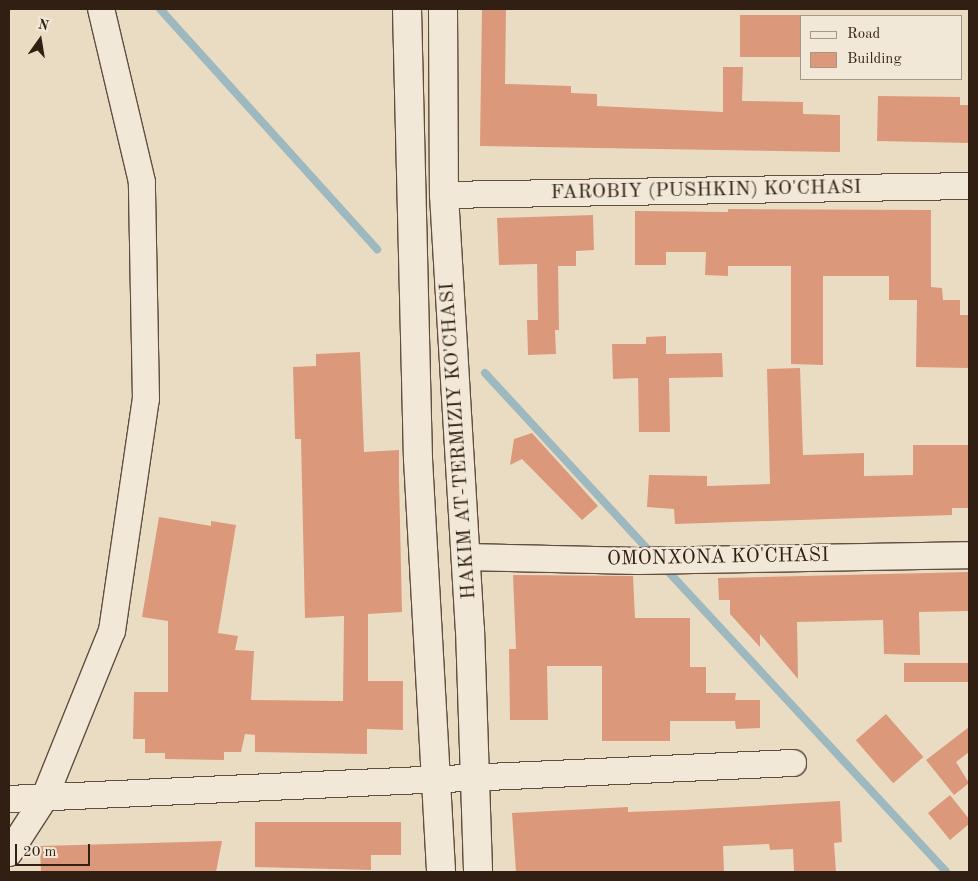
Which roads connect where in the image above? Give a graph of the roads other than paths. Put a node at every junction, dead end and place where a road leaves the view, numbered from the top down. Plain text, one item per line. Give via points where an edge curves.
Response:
1 (101, 9) edge
2 (407, 9) edge
3 (443, 9) edge
4 (969, 186) edge
5 (444, 195) junction
6 (969, 555) edge
7 (466, 557) junction
8 (793, 763) dead end
9 (477, 776) junction
10 (438, 778) junction
11 (9, 799) edge
12 (44, 799) junction
13 (9, 852) edge
14 (441, 872) edge
15 (478, 872) edge

1 - 12 street via 142,182 146,399 112,632
2 - 10 main road, HAKIM AT-TERMIZIY KO'CHASI via 418,459
3 - 5 main road, HAKIM AT-TERMIZIY KO'CHASI
4 - 5 street, FAROBIY (PUSHKIN) KO'CHASI
5 - 7 main road, HAKIM AT-TERMIZIY KO'CHASI
6 - 7 street, OMONXONA KO'CHASI via 638,561
7 - 9 main road, HAKIM AT-TERMIZIY KO'CHASI
8 - 9 street
9 - 10 street
9 - 15 main road, HAKIM AT-TERMIZIY KO'CHASI
10 - 12 street
10 - 14 main road, HAKIM AT-TERMIZIY KO'CHASI
11 - 12 street
12 - 13 street

